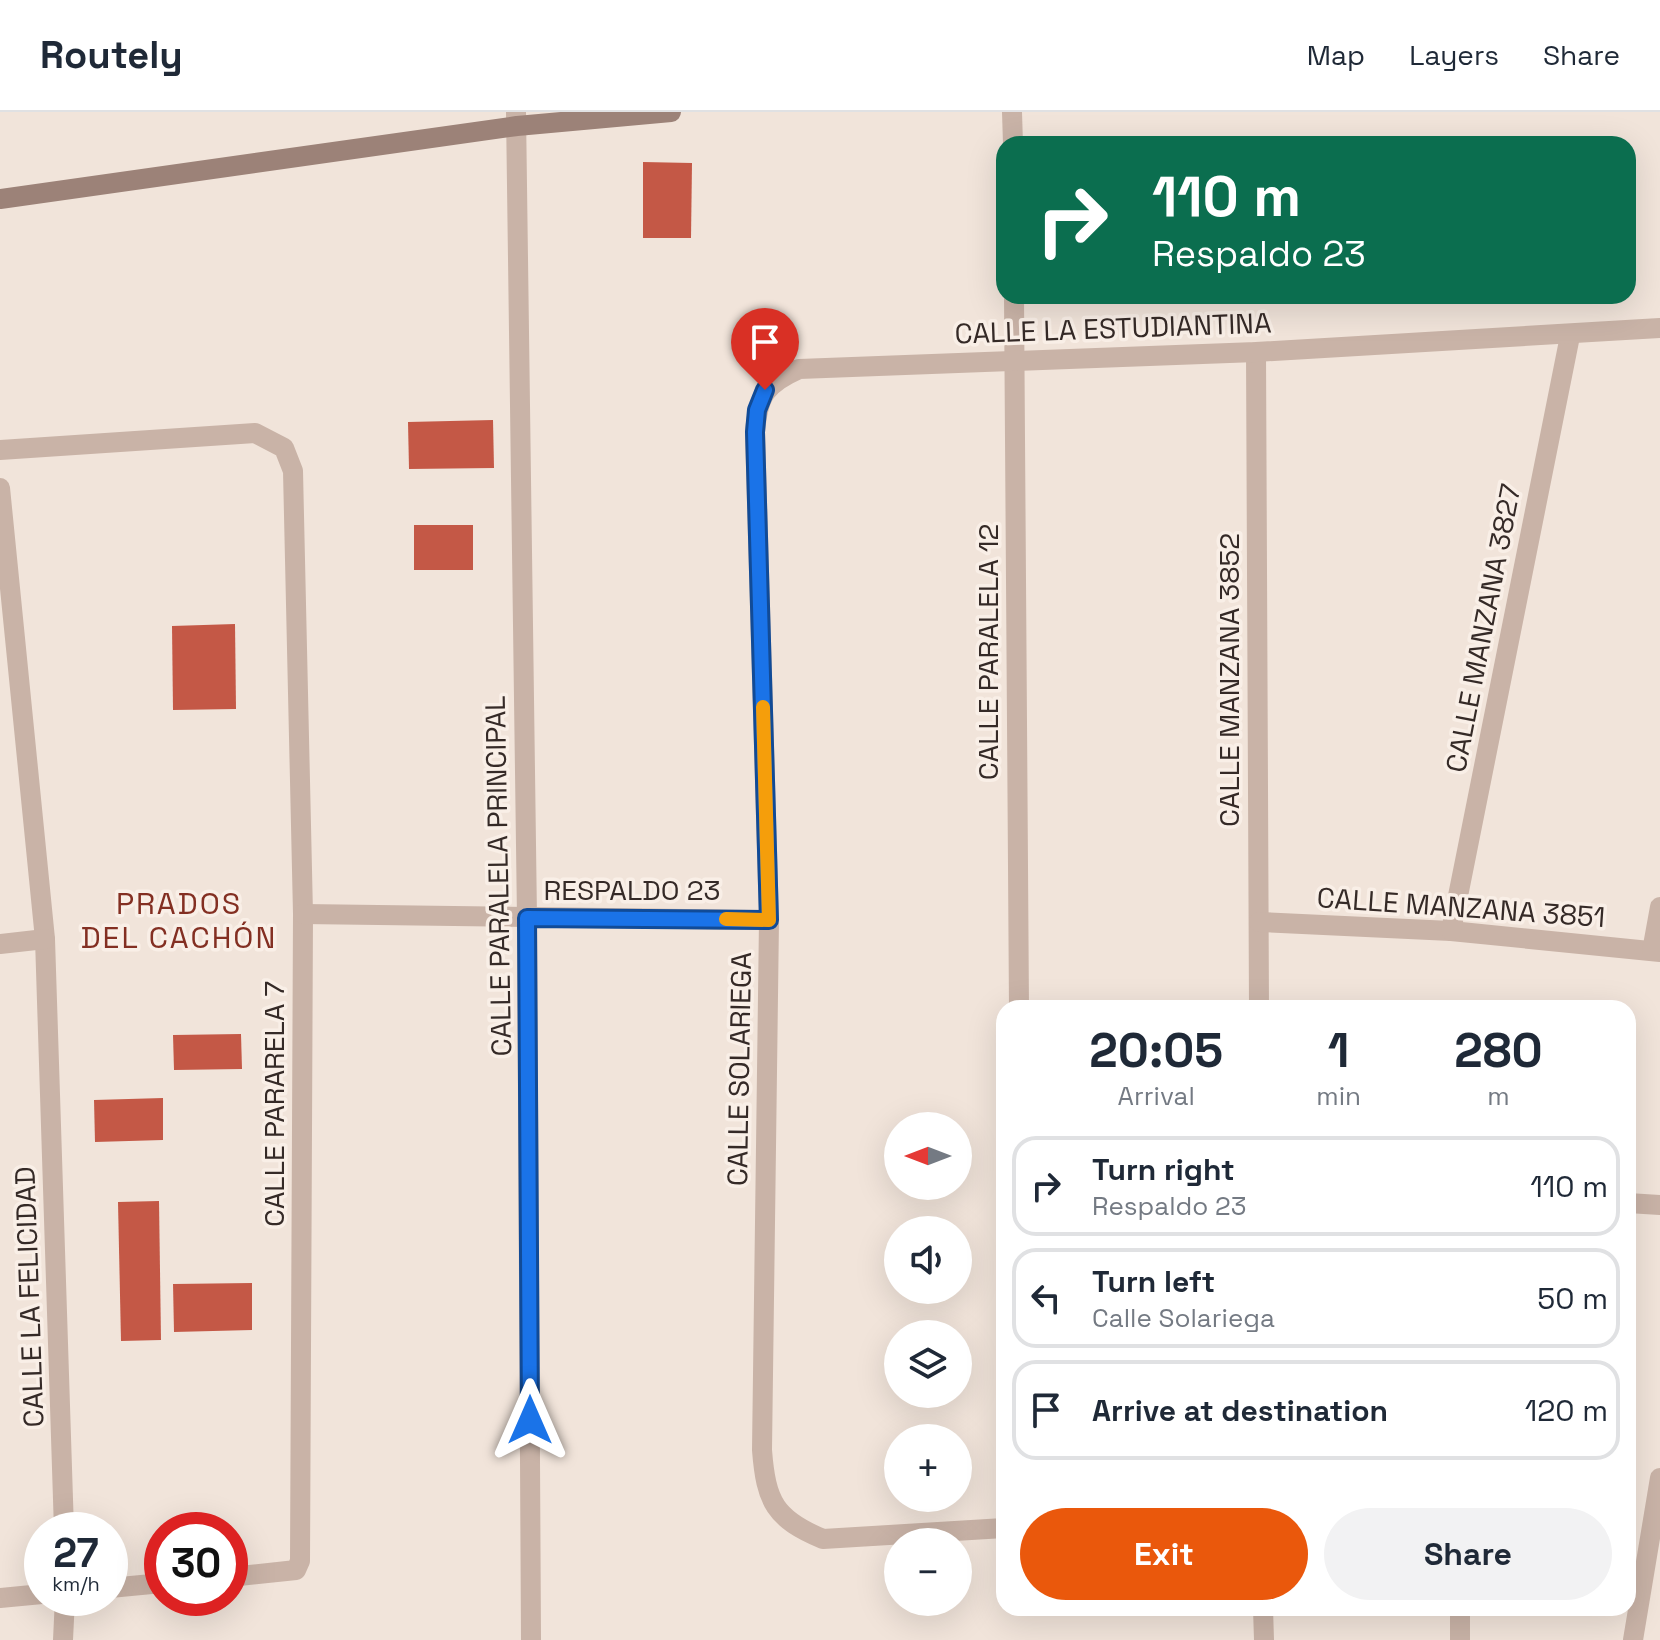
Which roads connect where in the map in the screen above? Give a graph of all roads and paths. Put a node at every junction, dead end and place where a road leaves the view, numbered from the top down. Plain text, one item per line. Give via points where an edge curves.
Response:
1 (671, 112) edge
2 (1012, 112) edge
3 (516, 119) edge
4 (1013, 136) edge
5 (0, 199) edge
6 (1014, 304) edge
7 (1660, 328) edge
8 (1570, 336) junction
9 (1256, 352) junction
10 (1014, 359) junction
11 (765, 390) joint
12 (0, 450) edge
13 (0, 488) edge
14 (1660, 907) edge
15 (303, 914) junction
16 (527, 918) junction
17 (769, 920) junction
18 (1259, 922) junction
19 (1451, 931) junction
20 (45, 939) junction
21 (0, 944) edge
22 (1656, 951) edge
23 (1019, 1000) edge
24 (1259, 1000) edge
25 (1636, 1204) edge
26 (1660, 1205) edge
27 (1660, 1478) edge
28 (63, 1512) edge
29 (1657, 1518) edge
30 (996, 1528) edge
31 (248, 1575) edge
32 (24, 1596) edge
33 (0, 1598) edge
34 (64, 1616) edge
35 (1263, 1616) edge
36 (1460, 1616) edge
37 (63, 1640) edge
38 (531, 1640) edge
39 (1264, 1640) edge
40 (1460, 1640) edge
41 (1633, 1640) edge

1 - 3 main road
2 - 4 street
3 - 5 main road
3 - 16 street, CALLE PARALELA PRINCIPAL
6 - 10 street, CALLE PARALELA 12
7 - 8 street, CALLE LA ESTUDIANTINA
8 - 9 street, CALLE LA ESTUDIANTINA
8 - 19 street, CALLE MANZANA 3827
9 - 10 street, CALLE LA ESTUDIANTINA
9 - 18 street, CALLE MANZANA 3852
10 - 11 street, CALLE LA ESTUDIANTINA via 799,369
10 - 23 street, CALLE PARALELA 12
11 - 17 street, CALLE SOLARIEGA via 755,432
12 - 15 street, CALLE PARARELA 7 via 255,433 284,448 293,471
13 - 20 street, CALLE LA FELICIDAD
14 - 22 street
15 - 16 street, RESPALDO 23
15 - 31 street, CALLE PARARELA 7 via 300,1561 296,1570
16 - 17 street, RESPALDO 23
16 - 38 street, CALLE PARALELA PRINCIPAL
17 - 30 street, CALLE SOLARIEGA via 764,1482 775,1509 795,1528 823,1539
18 - 19 street, CALLE MANZANA 3851
18 - 24 street, CALLE MANZANA 3852
19 - 22 street, CALLE MANZANA 3851
20 - 21 street
20 - 28 street, CALLE LA FELICIDAD
25 - 26 street
27 - 29 street
29 - 41 street
32 - 33 street
34 - 37 street
35 - 39 street
36 - 40 street

